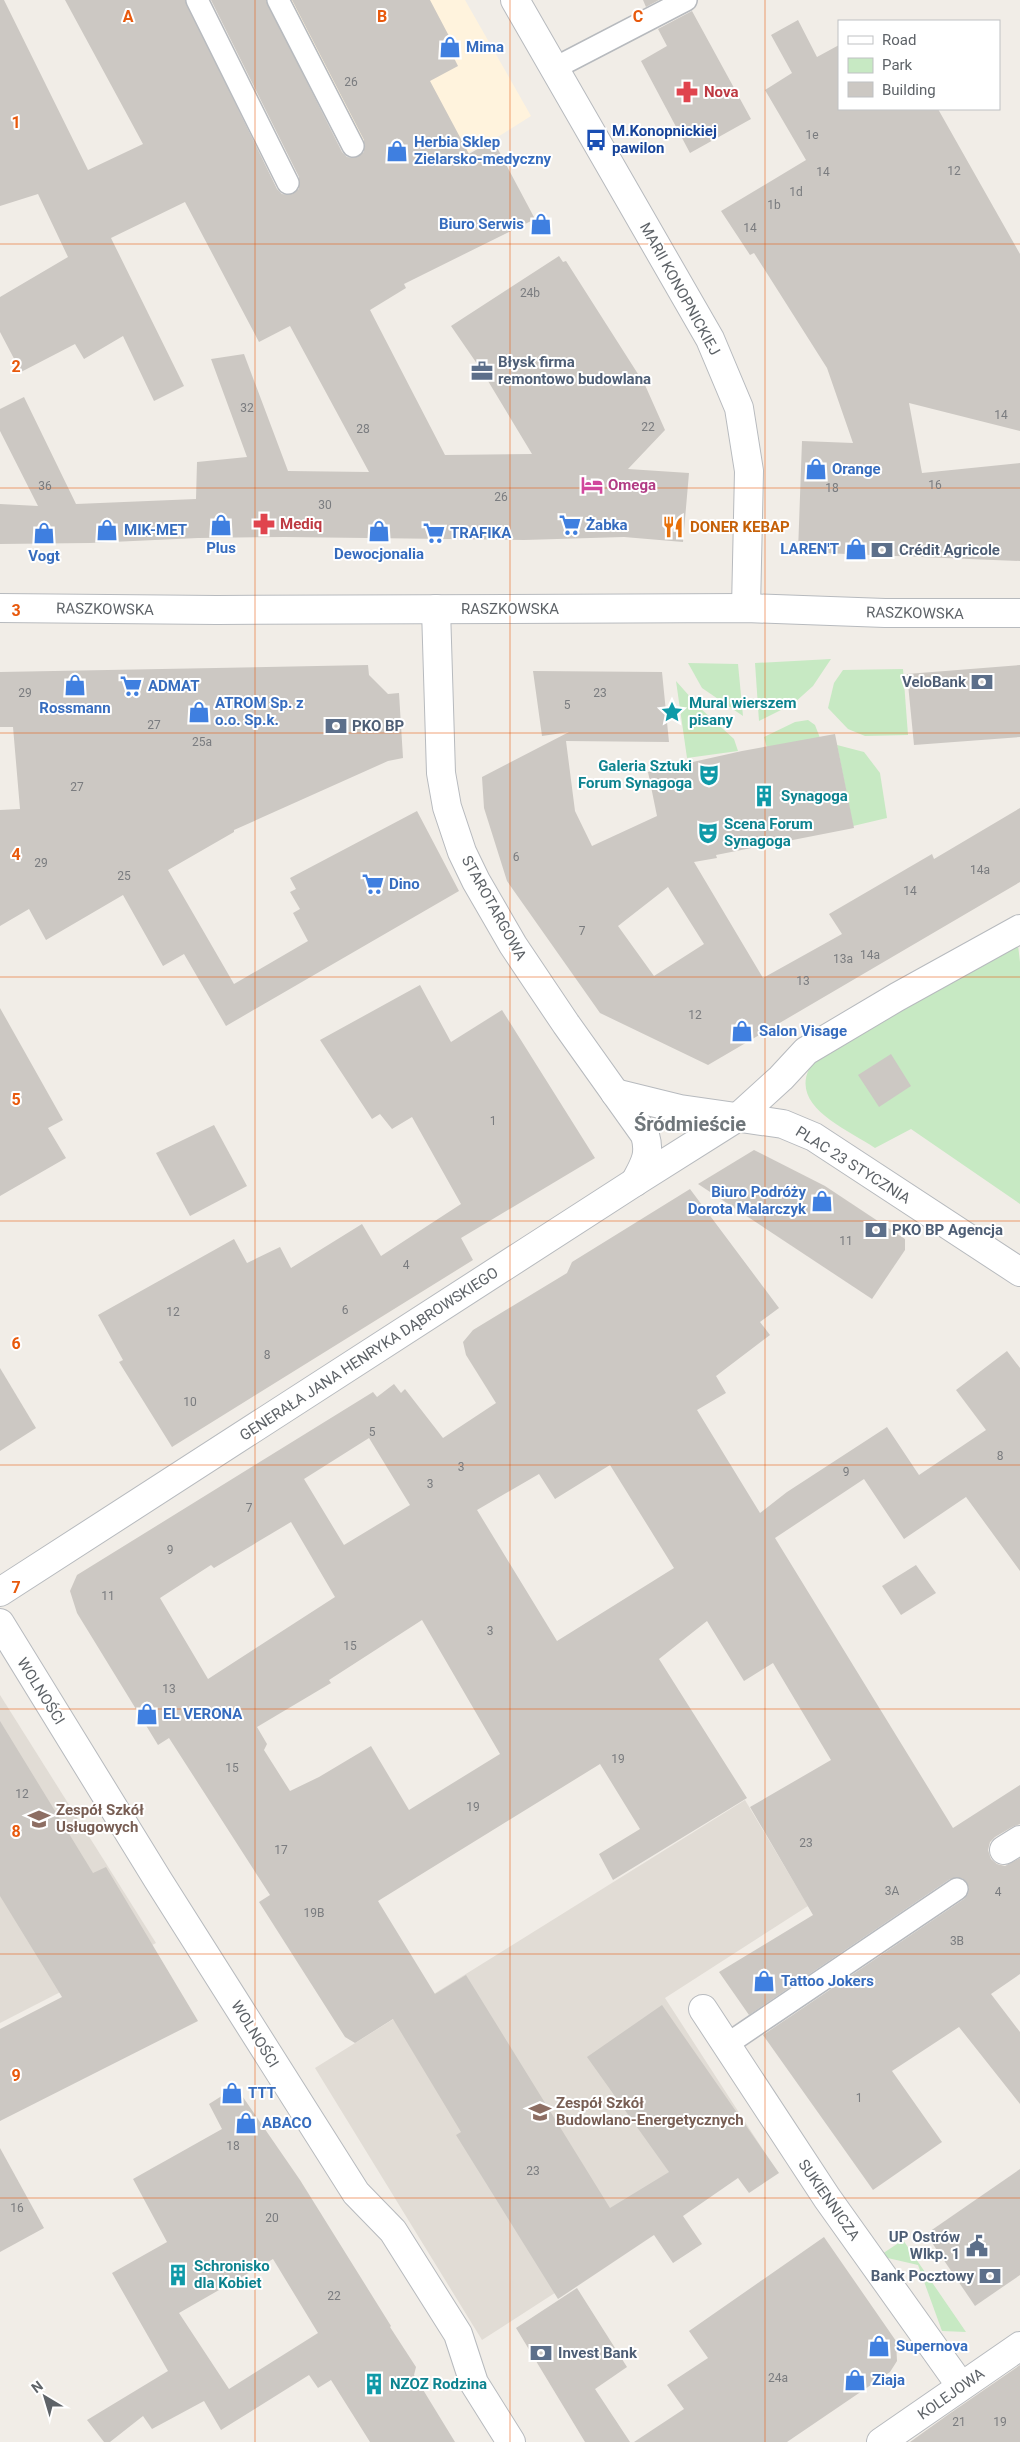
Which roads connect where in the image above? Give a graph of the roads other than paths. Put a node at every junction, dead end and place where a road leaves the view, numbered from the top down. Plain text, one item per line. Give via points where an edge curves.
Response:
1 (197, 0) edge
2 (278, 0) edge
3 (515, 0) edge
4 (686, 0) edge
5 (554, 68) junction
6 (353, 146) dead end
7 (288, 183) dead end
8 (0, 608) edge
9 (746, 608) junction
10 (436, 609) junction
11 (1020, 614) edge
12 (1020, 928) edge
13 (615, 1093) junction
14 (738, 1117) junction
15 (635, 1182) junction
16 (1020, 1272) edge
17 (0, 1592) edge
18 (0, 1623) edge
19 (957, 1889) dead end
20 (703, 2009) dead end
21 (726, 2045) junction
22 (1020, 2346) edge
23 (961, 2386) junction
24 (511, 2442) edge
25 (881, 2442) edge

1 - 7 lane
2 - 6 lane
3 - 5 street, MARII KONOPNICKIEJ
4 - 5 lane
5 - 9 street, MARII KONOPNICKIEJ via 710,339 739,408 749,471
8 - 10 street, RASZKOWSKA
9 - 10 street, RASZKOWSKA
9 - 11 street, RASZKOWSKA
10 - 13 street, STAROTARGOWA via 441,773 447,807 459,843 476,881 513,945
12 - 14 street via 806,1051
13 - 14 street via 654,1104
13 - 15 street, STAROTARGOWA via 640,1126 648,1145 646,1163
14 - 15 street, GENERAŁA JANA HENRYKA DĄBROWSKIEGO
14 - 16 street, PLAC 23 STYCZNIA via 783,1124 814,1137
15 - 17 street, GENERAŁA JANA HENRYKA DĄBROWSKIEGO
18 - 24 street, WOLNOŚCI via 152,1872 356,2194 393,2231 458,2334 474,2383
19 - 21 lane
20 - 21 street, SUKIENNICZA
21 - 23 street, SUKIENNICZA via 827,2198
22 - 23 street, KOLEJOWA
23 - 25 street, KOLEJOWA

